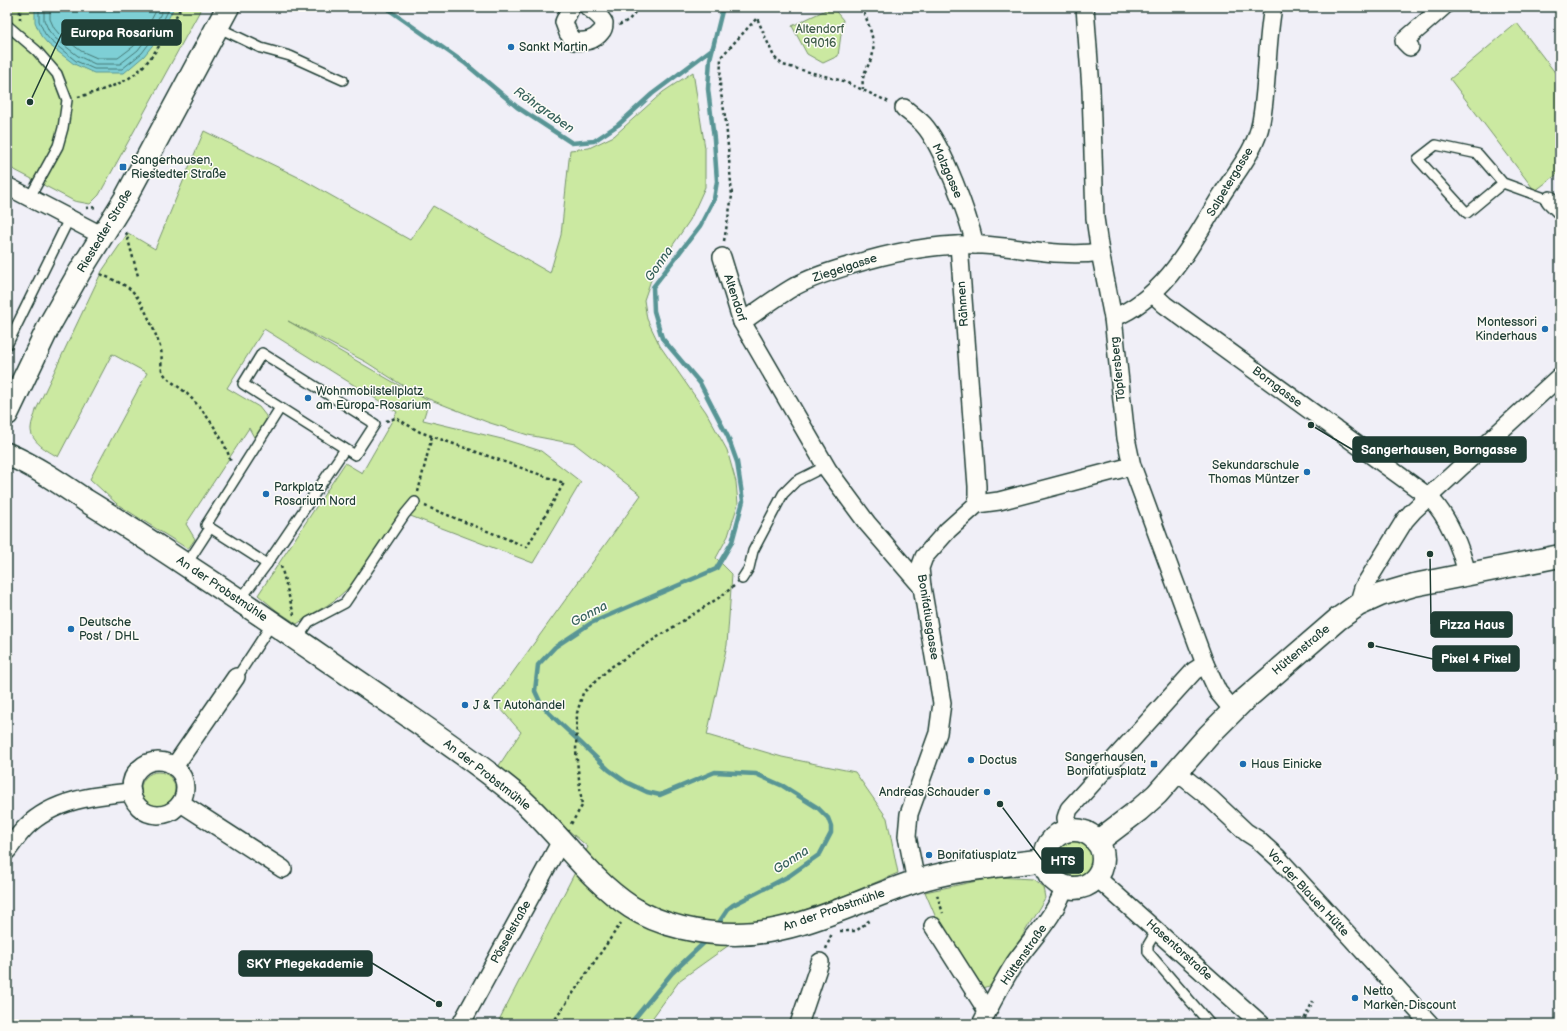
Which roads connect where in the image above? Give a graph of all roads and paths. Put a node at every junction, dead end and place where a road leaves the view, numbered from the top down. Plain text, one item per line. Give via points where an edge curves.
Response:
1 (182, 7) edge
2 (228, 7) edge
3 (572, 7) edge
4 (588, 7) edge
5 (639, 7) edge
6 (862, 7) edge
7 (1273, 7) edge
8 (1443, 7) edge
9 (1090, 9) edge
10 (604, 23) junction
11 (7, 25) edge
12 (217, 27) junction
13 (1410, 48) dead end
14 (343, 80) dead end
15 (863, 89) junction
16 (67, 100) junction
17 (904, 108) joint
18 (1503, 183) junction
19 (7, 186) edge
20 (30, 197) junction
21 (1555, 205) edge
22 (121, 206) junction
23 (83, 207) dead end
24 (69, 219) junction
25 (126, 231) dead end
26 (103, 236) junction
27 (967, 245) junction
28 (1100, 252) junction
29 (722, 257) joint
30 (102, 274) dead end
31 (138, 276) dead end
32 (1153, 294) junction
33 (1113, 318) junction
34 (742, 322) junction
35 (7, 345) edge
36 (1560, 376) edge
37 (280, 408) junction
38 (7, 414) edge
39 (375, 424) junction
40 (432, 436) junction
41 (345, 449) junction
42 (7, 454) edge
43 (826, 466) junction
44 (1132, 466) junction
45 (232, 484) junction
46 (1429, 497) junction
47 (415, 502) junction
48 (976, 504) junction
49 (210, 528) junction
50 (277, 549) junction
51 (1560, 556) edge
52 (186, 564) junction
53 (267, 564) junction
54 (1467, 574) junction
55 (742, 579) joint
56 (922, 587) junction
57 (240, 600) junction
58 (1358, 605) junction
59 (273, 622) junction
60 (295, 622) dead end
61 (302, 632) dead end
62 (1206, 664) junction
63 (236, 677) joint
64 (1233, 710) junction
65 (174, 767) junction
66 (1177, 772) junction
67 (132, 792) junction
68 (181, 803) junction
69 (1068, 830) junction
70 (561, 841) junction
71 (1097, 842) junction
72 (7, 851) edge
73 (1045, 860) junction
74 (283, 869) dead end
75 (1096, 877) junction
76 (916, 882) junction
77 (1065, 886) junction
78 (632, 908) junction
79 (873, 917) dead end
80 (933, 926) dead end
81 (1157, 930) junction
82 (820, 962) joint
83 (1313, 1001) dead end
84 (984, 1018) edge
85 (461, 1024) edge
86 (552, 1024) edge
87 (799, 1024) edge
88 (1210, 1024) edge
89 (1262, 1024) edge
90 (1302, 1024) edge
91 (1430, 1024) edge

1 - 16 path via 167,34 142,67 125,81
2 - 12 street, Riestedter Straße
3 - 10 street via 564,22 574,41 584,42 596,38 603,30
4 - 10 street via 598,14
5 - 10 path via 625,23 615,26
6 - 15 path via 874,48 864,73
7 - 32 street, Salpetergasse via 1258,135 1196,240
8 - 13 street via 1404,41
9 - 28 street, Töpfersberg via 1093,185
11 - 16 lane via 37,51 57,74
12 - 14 lane via 261,48 290,56
12 - 22 street, Riestedter Straße
15 - 17 path
15 - 29 path via 822,74 783,65 774,57 757,18 721,57 720,88 726,122 732,196
16 - 20 lane via 64,128 58,146
17 - 27 street, Malzgasse via 923,124 937,146 972,230
18 - 18 lane via 1467,213 1418,159 1436,145 1478,154
18 - 21 lane
19 - 20 street
20 - 24 street
22 - 23 path via 106,198 95,208
22 - 26 street, Riestedter Straße
24 - 26 street
24 - 35 lane
25 - 31 path
26 - 38 street, Riestedter Straße via 50,324
27 - 28 street via 1063,253
27 - 34 street, Ziegelgasse via 929,246 877,256 822,274 792,288
27 - 48 street, Rähmen
28 - 33 street, Töpfersberg
29 - 34 street, Altendorf
30 - 45 path via 131,290 139,302 156,336 164,374 188,395 214,427 230,460
32 - 33 street, Salpetergasse via 1134,308
32 - 46 street, Borngasse
33 - 44 street, Töpfersberg via 1123,423
34 - 43 street, Altendorf
36 - 46 street
37 - 39 lane via 243,384 262,353
37 - 41 lane
37 - 45 lane
39 - 40 path via 396,418
39 - 41 lane via 355,455
40 - 47 path
40 - 47 path via 564,483 527,547
41 - 50 lane
42 - 52 street, An der Probstmühle via 46,474
43 - 55 lane via 796,481 783,494 753,551 749,568
43 - 56 street, Altendorf via 867,523
44 - 48 street via 999,501
44 - 62 street, Töpfersberg
45 - 49 lane via 206,525
46 - 54 street, Borngasse via 1440,509 1459,546
46 - 58 street via 1405,520 1363,588
47 - 61 lane via 345,603 309,622
48 - 56 street, Bonifatiusgasse via 924,557 920,568
49 - 52 lane
49 - 53 lane
50 - 53 lane
50 - 60 path
51 - 54 street, Hüttenstraße
52 - 57 street, An der Probstmühle
53 - 57 lane
54 - 58 street, Hüttenstraße via 1401,588
55 - 70 path via 720,597 611,667 583,693 577,713 576,750 582,806
56 - 76 street, Bonifatiusgasse via 942,703 938,732 909,814 907,836
57 - 59 street, An der Probstmühle
58 - 64 street, Hüttenstraße via 1338,619
59 - 63 lane
59 - 70 street, An der Probstmühle via 498,780 539,816
62 - 64 street, Töpfersberg via 1218,692
62 - 69 street via 1194,670 1069,809 1066,818
63 - 65 street
64 - 66 street, Hüttenstraße
65 - 67 street via 158,762 147,764 135,775
65 - 68 street via 184,781 185,792
66 - 71 street, Hüttenstraße via 1139,810
66 - 91 street, Vor der Blauen Hütte via 1278,858
67 - 68 street via 135,802 147,813 168,813
67 - 72 street via 67,802 51,809 25,827
68 - 74 street
69 - 71 street via 1084,832
69 - 73 street via 1050,842
70 - 78 street, An der Probstmühle via 591,873
70 - 85 street, Pösselstraße
71 - 75 street via 1102,860 1101,869
73 - 76 street, An der Probstmühle via 981,867
73 - 77 street via 1049,874 1056,882
75 - 77 street via 1076,888
75 - 81 street, Hasentorstraße
76 - 78 street, An der Probstmühle via 796,925 735,934 704,932 667,923
77 - 84 street, Hüttenstraße via 1048,922 1014,965
78 - 86 path
79 - 82 path via 856,931 833,931
80 - 84 street
81 - 88 lane via 1148,945 1148,952
81 - 89 street, Hasentorstraße
82 - 87 street
83 - 90 path

